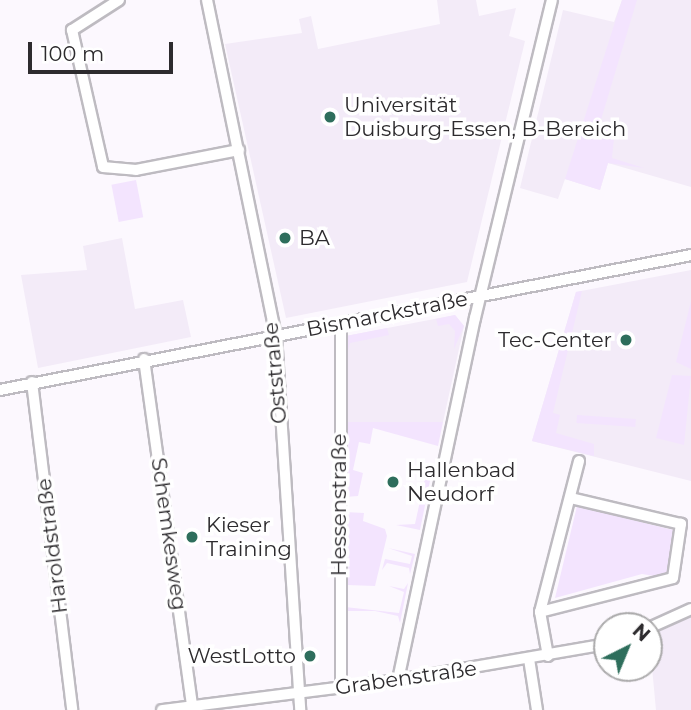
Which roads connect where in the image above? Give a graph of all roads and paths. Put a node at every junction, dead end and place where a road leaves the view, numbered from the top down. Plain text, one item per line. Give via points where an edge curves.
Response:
1 (119, 0) edge
2 (207, 0) edge
3 (552, 0) edge
4 (239, 150) junction
5 (691, 255) edge
6 (480, 297) junction
7 (341, 323) junction
8 (276, 335) junction
9 (144, 359) junction
10 (32, 382) junction
11 (0, 390) edge
12 (579, 461) dead end
13 (570, 498) junction
14 (691, 609) edge
15 (540, 612) junction
16 (663, 622) edge
17 (593, 647) edge
18 (548, 656) junction
19 (529, 659) junction
20 (398, 680) junction
21 (341, 687) junction
22 (297, 688) junction
23 (192, 708) edge
24 (72, 710) edge
25 (162, 710) edge
26 (300, 710) edge
27 (537, 710) edge

1 - 4 street via 72,30 103,167 136,170
2 - 4 street, Oststraße
3 - 6 street
4 - 8 street, Oststraße
5 - 6 street, Bismarckstraße
6 - 7 street, Bismarckstraße
6 - 20 street
7 - 8 street, Bismarckstraße
7 - 21 street, Hessenstraße
8 - 9 street, Bismarckstraße
8 - 22 street, Oststraße
9 - 10 street, Bismarckstraße
9 - 23 street, Schemkesweg
10 - 11 street, Bismarckstraße
10 - 24 street, Haroldstraße
12 - 13 street
13 - 15 street
13 - 15 street via 681,524 673,578
14 - 16 street
15 - 18 street
17 - 18 street, Grabenstraße
18 - 19 street, Grabenstraße
19 - 20 street, Grabenstraße
19 - 27 street
20 - 21 street, Grabenstraße
21 - 22 street, Grabenstraße
22 - 23 street, Grabenstraße
22 - 26 street, Oststraße
23 - 25 street, Grabenstraße

